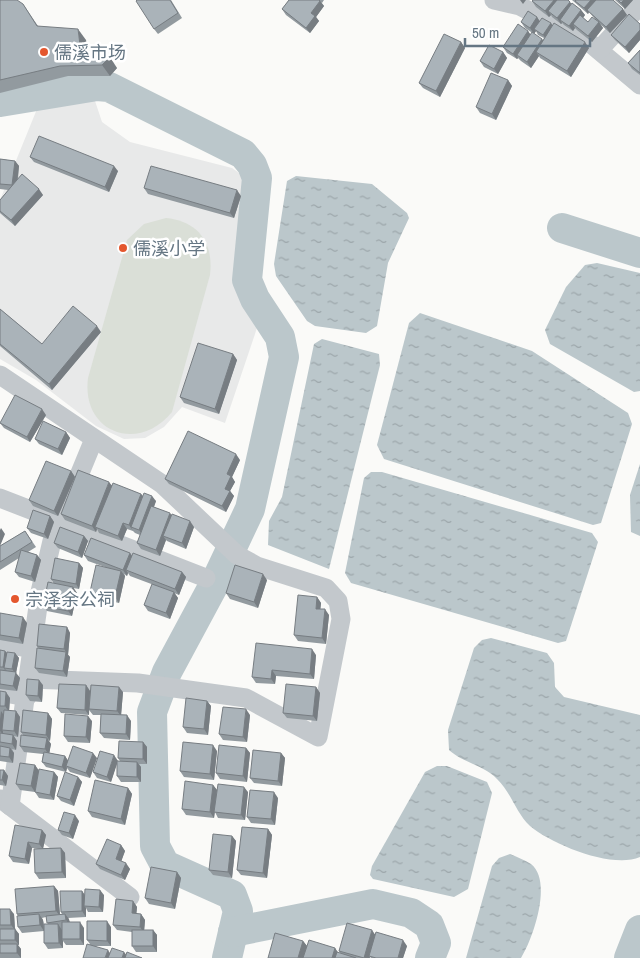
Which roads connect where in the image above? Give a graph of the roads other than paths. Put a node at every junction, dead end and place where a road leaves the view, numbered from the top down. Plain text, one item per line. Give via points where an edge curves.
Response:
1 (494, 0) edge
2 (638, 0) edge
3 (599, 50) junction
4 (640, 85) edge
5 (0, 376) edge
6 (94, 439) junction
7 (0, 498) edge
8 (60, 522) junction
9 (206, 578) dead end
10 (0, 643) edge
11 (33, 649) junction
12 (28, 688) junction
13 (0, 692) edge
14 (5, 802) edge
15 (130, 896) dead end

1 - 3 street via 520,6
2 - 3 street via 635,11
3 - 4 street
5 - 6 street
6 - 8 street
6 - 12 street via 162,484 237,555 258,566 326,588 338,601 341,619 318,736 246,698 138,683
7 - 8 street
8 - 9 street
8 - 11 street via 40,592
10 - 11 street
11 - 12 street
12 - 13 street
12 - 14 street
14 - 15 street

